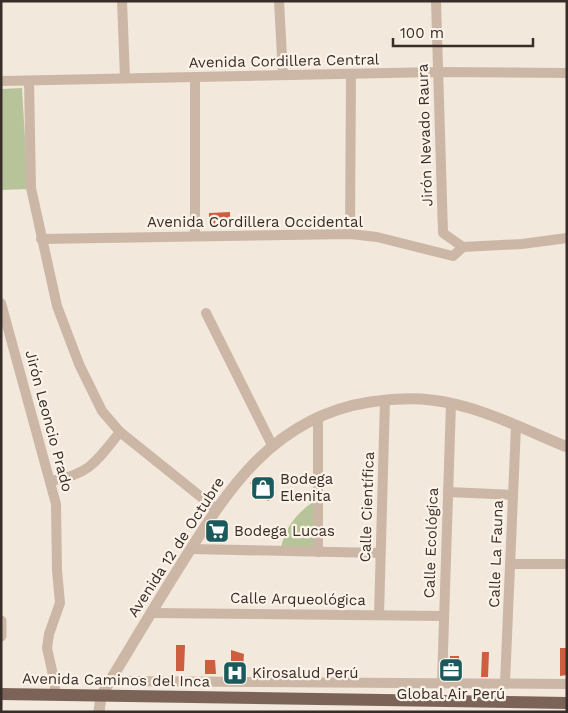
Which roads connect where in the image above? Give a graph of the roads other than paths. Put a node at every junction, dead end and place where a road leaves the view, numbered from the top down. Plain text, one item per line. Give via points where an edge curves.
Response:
1 (122, 1) edge
2 (279, 1) edge
3 (436, 1) edge
4 (437, 72) junction
5 (567, 73) edge
6 (283, 75) junction
7 (352, 76) junction
8 (195, 77) junction
9 (124, 78) junction
10 (29, 80) junction
11 (1, 81) edge
12 (350, 234) junction
13 (195, 236) junction
14 (41, 238) junction
15 (567, 238) edge
16 (463, 247) junction
17 (1, 303) edge
18 (206, 314) dead end
19 (385, 400) junction
20 (451, 403) junction
21 (318, 417) junction
22 (516, 426) junction
23 (120, 432) junction
24 (272, 445) junction
25 (567, 447) edge
26 (51, 481) junction
27 (448, 492) junction
28 (513, 495) junction
29 (216, 509) junction
30 (191, 549) junction
31 (318, 552) junction
32 (380, 553) junction
33 (510, 564) junction
34 (567, 564) edge
35 (151, 613) junction
36 (379, 615) junction
37 (444, 616) junction
38 (1, 621) edge
39 (1, 636) edge
40 (110, 681) junction
41 (442, 683) junction
42 (505, 684) junction
43 (531, 684) junction
44 (567, 684) edge
45 (1, 694) edge
46 (54, 695) junction
47 (101, 696) junction
48 (567, 703) edge
49 (530, 707) edge
50 (99, 712) edge

1 - 9 street
2 - 6 street
3 - 4 street, Jirón Nevado Raura
4 - 5 street, Avenida Cordillera Central
4 - 7 street, Avenida Cordillera Central
4 - 16 street, Jirón Nevado Raura via 443,228 446,238
6 - 7 street, Avenida Cordillera Central
6 - 8 street, Avenida Cordillera Central
7 - 12 street
8 - 9 street, Avenida Cordillera Central
8 - 13 street
9 - 10 street, Avenida Cordillera Central
10 - 11 street, Avenida Cordillera Central
10 - 14 street via 31,188
12 - 13 street, Avenida Cordillera Occidental
12 - 16 street, Avenida Cordillera Occidental via 377,237 454,256
13 - 14 street, Avenida Cordillera Occidental
14 - 23 street via 57,306 79,364 102,411
15 - 16 street, Avenida Cordillera Occidental
17 - 26 street, Jirón Leoncio Prado
18 - 24 street
19 - 20 street, Avenida 12 de Octubre via 414,398
19 - 21 street, Avenida 12 de Octubre via 359,404
19 - 32 street, Calle Científica
20 - 22 street, Avenida 12 de Octubre
20 - 27 street, Calle Ecológica
21 - 24 street, Avenida 12 de Octubre
21 - 31 street
22 - 25 street, Avenida 12 de Octubre
22 - 28 street, Calle La Fauna
23 - 26 street via 100,458 84,472
23 - 29 street
24 - 29 street, Avenida 12 de Octubre via 243,474
26 - 46 street, Jirón Leoncio Prado via 56,504 60,603 47,648 55,684
27 - 28 street
27 - 37 street, Calle Ecológica
28 - 33 street, Calle La Fauna
29 - 30 street, Avenida 12 de Octubre
30 - 31 street
30 - 35 street, Avenida 12 de Octubre
31 - 32 street
32 - 36 street, Calle Científica
33 - 34 street
33 - 42 street, Calle La Fauna
35 - 36 street, Calle Arqueológica
35 - 40 street, Avenida 12 de Octubre
36 - 37 street, Calle Arqueológica
37 - 41 street, Calle Ecológica
38 - 39 street
40 - 41 street
40 - 47 street, Avenida 12 de Octubre
41 - 42 street
42 - 43 street
43 - 44 street
43 - 49 street
45 - 46 main road, Avenida Caminos del Inca
46 - 47 main road, Avenida Caminos del Inca
47 - 49 main road, Avenida Caminos del Inca
47 - 50 street, Avenida 12 de Octubre
48 - 49 main road, Avenida Caminos del Inca

